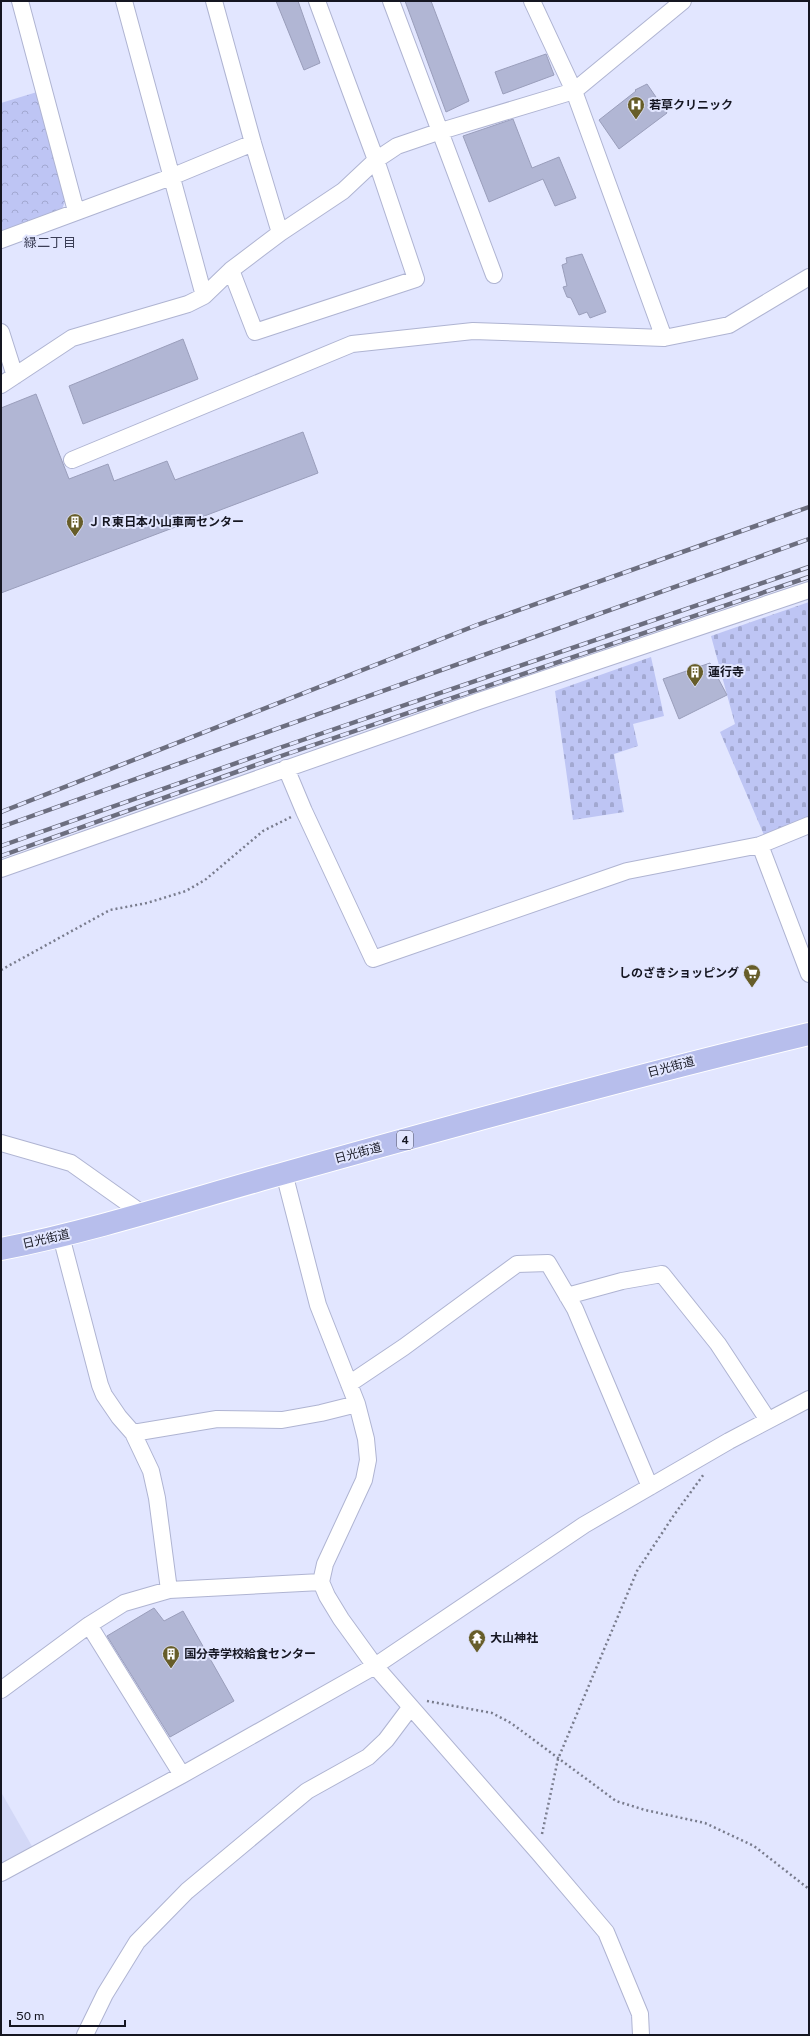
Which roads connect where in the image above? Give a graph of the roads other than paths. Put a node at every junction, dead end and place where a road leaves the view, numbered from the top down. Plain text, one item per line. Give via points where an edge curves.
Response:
1 (20, 1) edge
2 (124, 1) edge
3 (214, 1) edge
4 (317, 1) edge
5 (391, 1) edge
6 (532, 1) edge
7 (683, 1) edge
8 (574, 91) junction
9 (441, 131) junction
10 (253, 143) junction
11 (376, 160) junction
12 (171, 177) junction
13 (76, 211) junction
14 (280, 233) junction
15 (1, 240) edge
16 (231, 270) junction
17 (494, 275) dead end
18 (809, 277) edge
19 (204, 296) junction
20 (1, 332) edge
21 (664, 338) junction
22 (15, 376) junction
23 (1, 385) edge
24 (72, 460) dead end
25 (809, 590) edge
26 (286, 768) junction
27 (809, 825) edge
28 (760, 845) junction
29 (1, 869) edge
30 (809, 974) edge
31 (809, 1034) edge
32 (1, 1144) edge
33 (284, 1173) junction
34 (143, 1214) junction
35 (61, 1236) junction
36 (1, 1249) edge
37 (567, 1296) junction
38 (349, 1384) junction
39 (809, 1399) edge
40 (357, 1404) junction
41 (768, 1420) junction
42 (133, 1433) junction
43 (650, 1487) junction
44 (322, 1582) junction
45 (169, 1590) junction
46 (89, 1625) junction
47 (375, 1666) junction
48 (1, 1690) edge
49 (407, 1704) junction
50 (182, 1775) junction
51 (1, 1873) edge
52 (85, 2035) edge
53 (641, 2035) edge

1 - 13 street
2 - 12 street
3 - 10 street
4 - 11 street
5 - 9 street
6 - 8 street
7 - 8 street
8 - 9 street
8 - 21 street
9 - 11 street via 397,146
9 - 17 street
10 - 12 street
10 - 14 street
11 - 14 street via 343,191
11 - 16 street via 416,280 255,332
12 - 13 street
12 - 19 street
13 - 15 street
14 - 16 street
16 - 19 street
18 - 21 street via 729,325
19 - 22 street via 188,304 72,338
20 - 22 street
21 - 24 street via 473,331 352,344
22 - 23 street
25 - 26 street via 479,700
26 - 28 street via 373,959 627,871
26 - 29 street
27 - 28 street
28 - 30 street
31 - 33 highway, 日光街道 / 4 via 685,1063
32 - 34 street via 72,1163
33 - 34 highway, 日光街道 / 4
33 - 38 street via 314,1294
34 - 35 highway, 日光街道 / 4
35 - 36 highway, 日光街道 / 4
35 - 42 street via 100,1385 119,1417
37 - 38 street via 548,1263 517,1264
37 - 41 street via 622,1281 662,1274 718,1344
37 - 43 street via 575,1309
38 - 40 street
39 - 41 street
40 - 42 street via 321,1414 282,1420 217,1419
40 - 44 street via 366,1439 366,1471 324,1564
41 - 43 street
42 - 45 street via 151,1471
43 - 47 street via 578,1530
44 - 45 street
44 - 47 street via 341,1619
45 - 46 street via 124,1603
46 - 48 street
46 - 50 street
47 - 49 street
47 - 50 street
49 - 52 street via 386,1740 368,1757 307,1791 187,1891 136,1942 105,1994
49 - 53 street via 606,1932 640,2014
50 - 51 street

